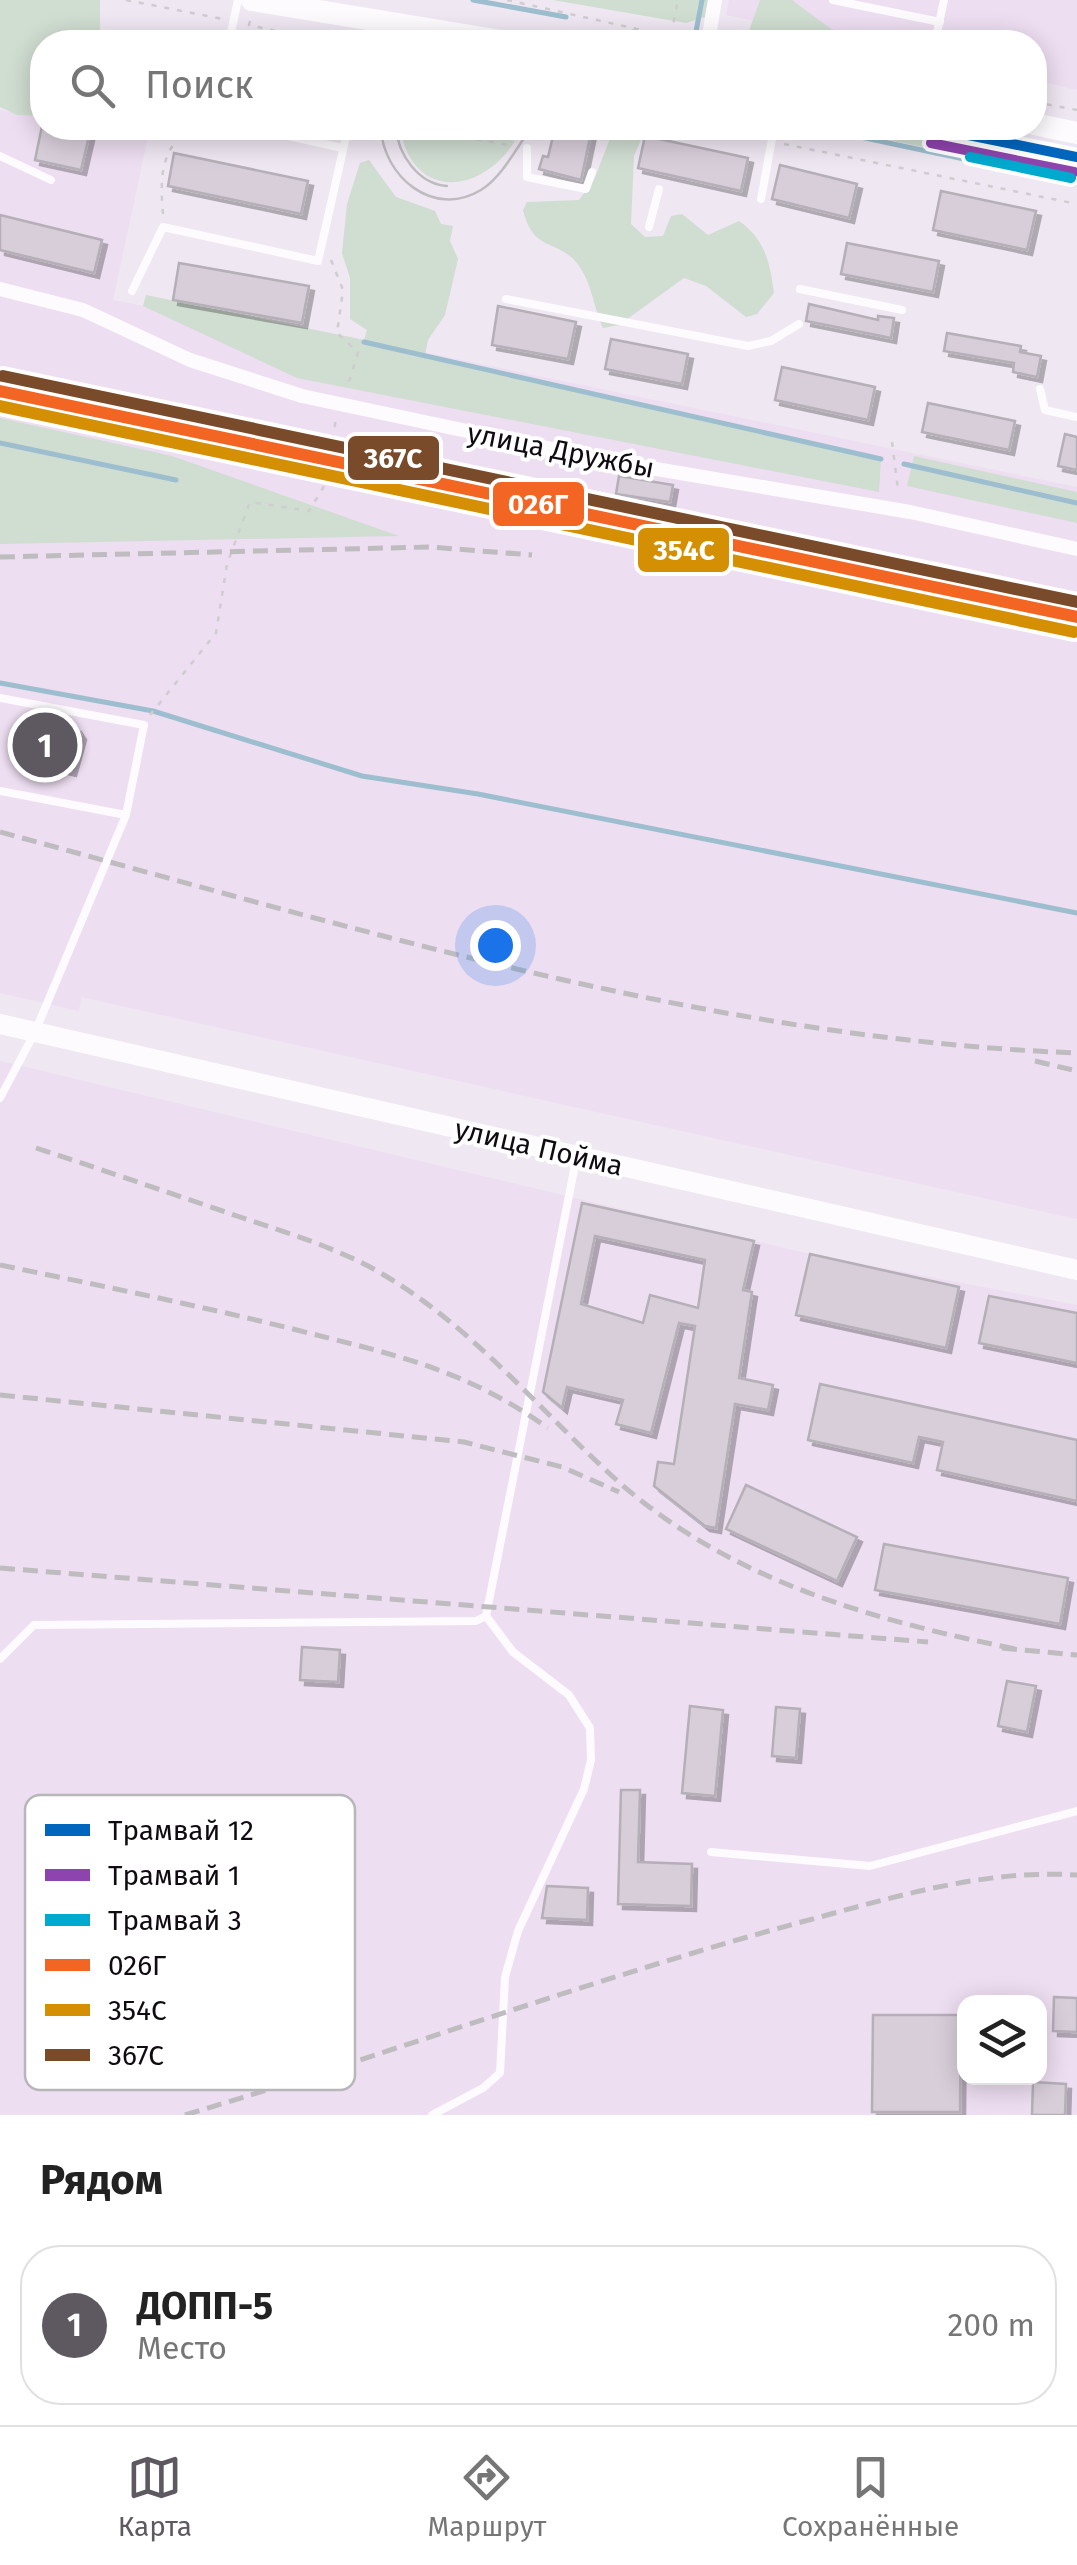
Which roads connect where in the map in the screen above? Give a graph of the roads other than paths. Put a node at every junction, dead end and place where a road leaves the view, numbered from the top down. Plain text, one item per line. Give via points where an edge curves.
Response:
1 (238, 0) edge
2 (254, 0) edge
3 (715, 0) edge
4 (833, 0) edge
5 (944, 0) edge
6 (312, 6) edge
7 (940, 22) junction
8 (232, 30) edge
9 (368, 30) edge
10 (710, 30) edge
11 (938, 30) edge
12 (1047, 127) edge
13 (1077, 133) edge
14 (306, 140) edge
15 (344, 140) edge
16 (772, 140) edge
17 (342, 148) junction
18 (527, 148) road end
19 (0, 156) edge
20 (592, 172) dead end
21 (51, 180) dead end
22 (659, 189) dead end
23 (761, 199) dead end
24 (649, 228) dead end
25 (0, 289) edge
26 (800, 289) dead end
27 (132, 291) dead end
28 (506, 299) dead end
29 (902, 310) dead end
30 (800, 324) dead end
31 (1040, 388) dead end
32 (1077, 417) edge
33 (1077, 549) edge
34 (0, 698) edge
35 (0, 791) edge
36 (126, 815) junction
37 (0, 1024) edge
38 (36, 1032) junction
39 (0, 1098) edge
40 (577, 1156) junction
41 (1077, 1270) edge
42 (486, 1616) junction
43 (0, 1660) edge
44 (1077, 1811) edge
45 (711, 1852) dead end
46 (432, 2115) edge

1 - 8 lane
2 - 6 main road
3 - 10 street
4 - 7 lane
5 - 7 lane
6 - 9 main road
7 - 11 lane
12 - 13 main road
14 - 17 lane
15 - 17 lane
16 - 23 lane
17 - 27 lane via 318,262 164,227
18 - 20 lane via 527,177 586,189
19 - 21 lane
22 - 24 lane
25 - 33 street, улица Дружбы via 83,310 190,360 340,404
26 - 29 lane
28 - 30 lane via 748,346
31 - 32 lane via 1045,410
34 - 36 lane via 144,725
35 - 36 lane
36 - 38 lane
37 - 38 main road, улица Пойма
38 - 39 lane
38 - 40 main road, улица Пойма
40 - 41 main road, улица Пойма
40 - 42 lane
42 - 43 lane via 34,1626
42 - 46 lane via 506,1645 582,1709 591,1760 518,1931 505,1976 500,2073
44 - 45 lane via 870,1866

